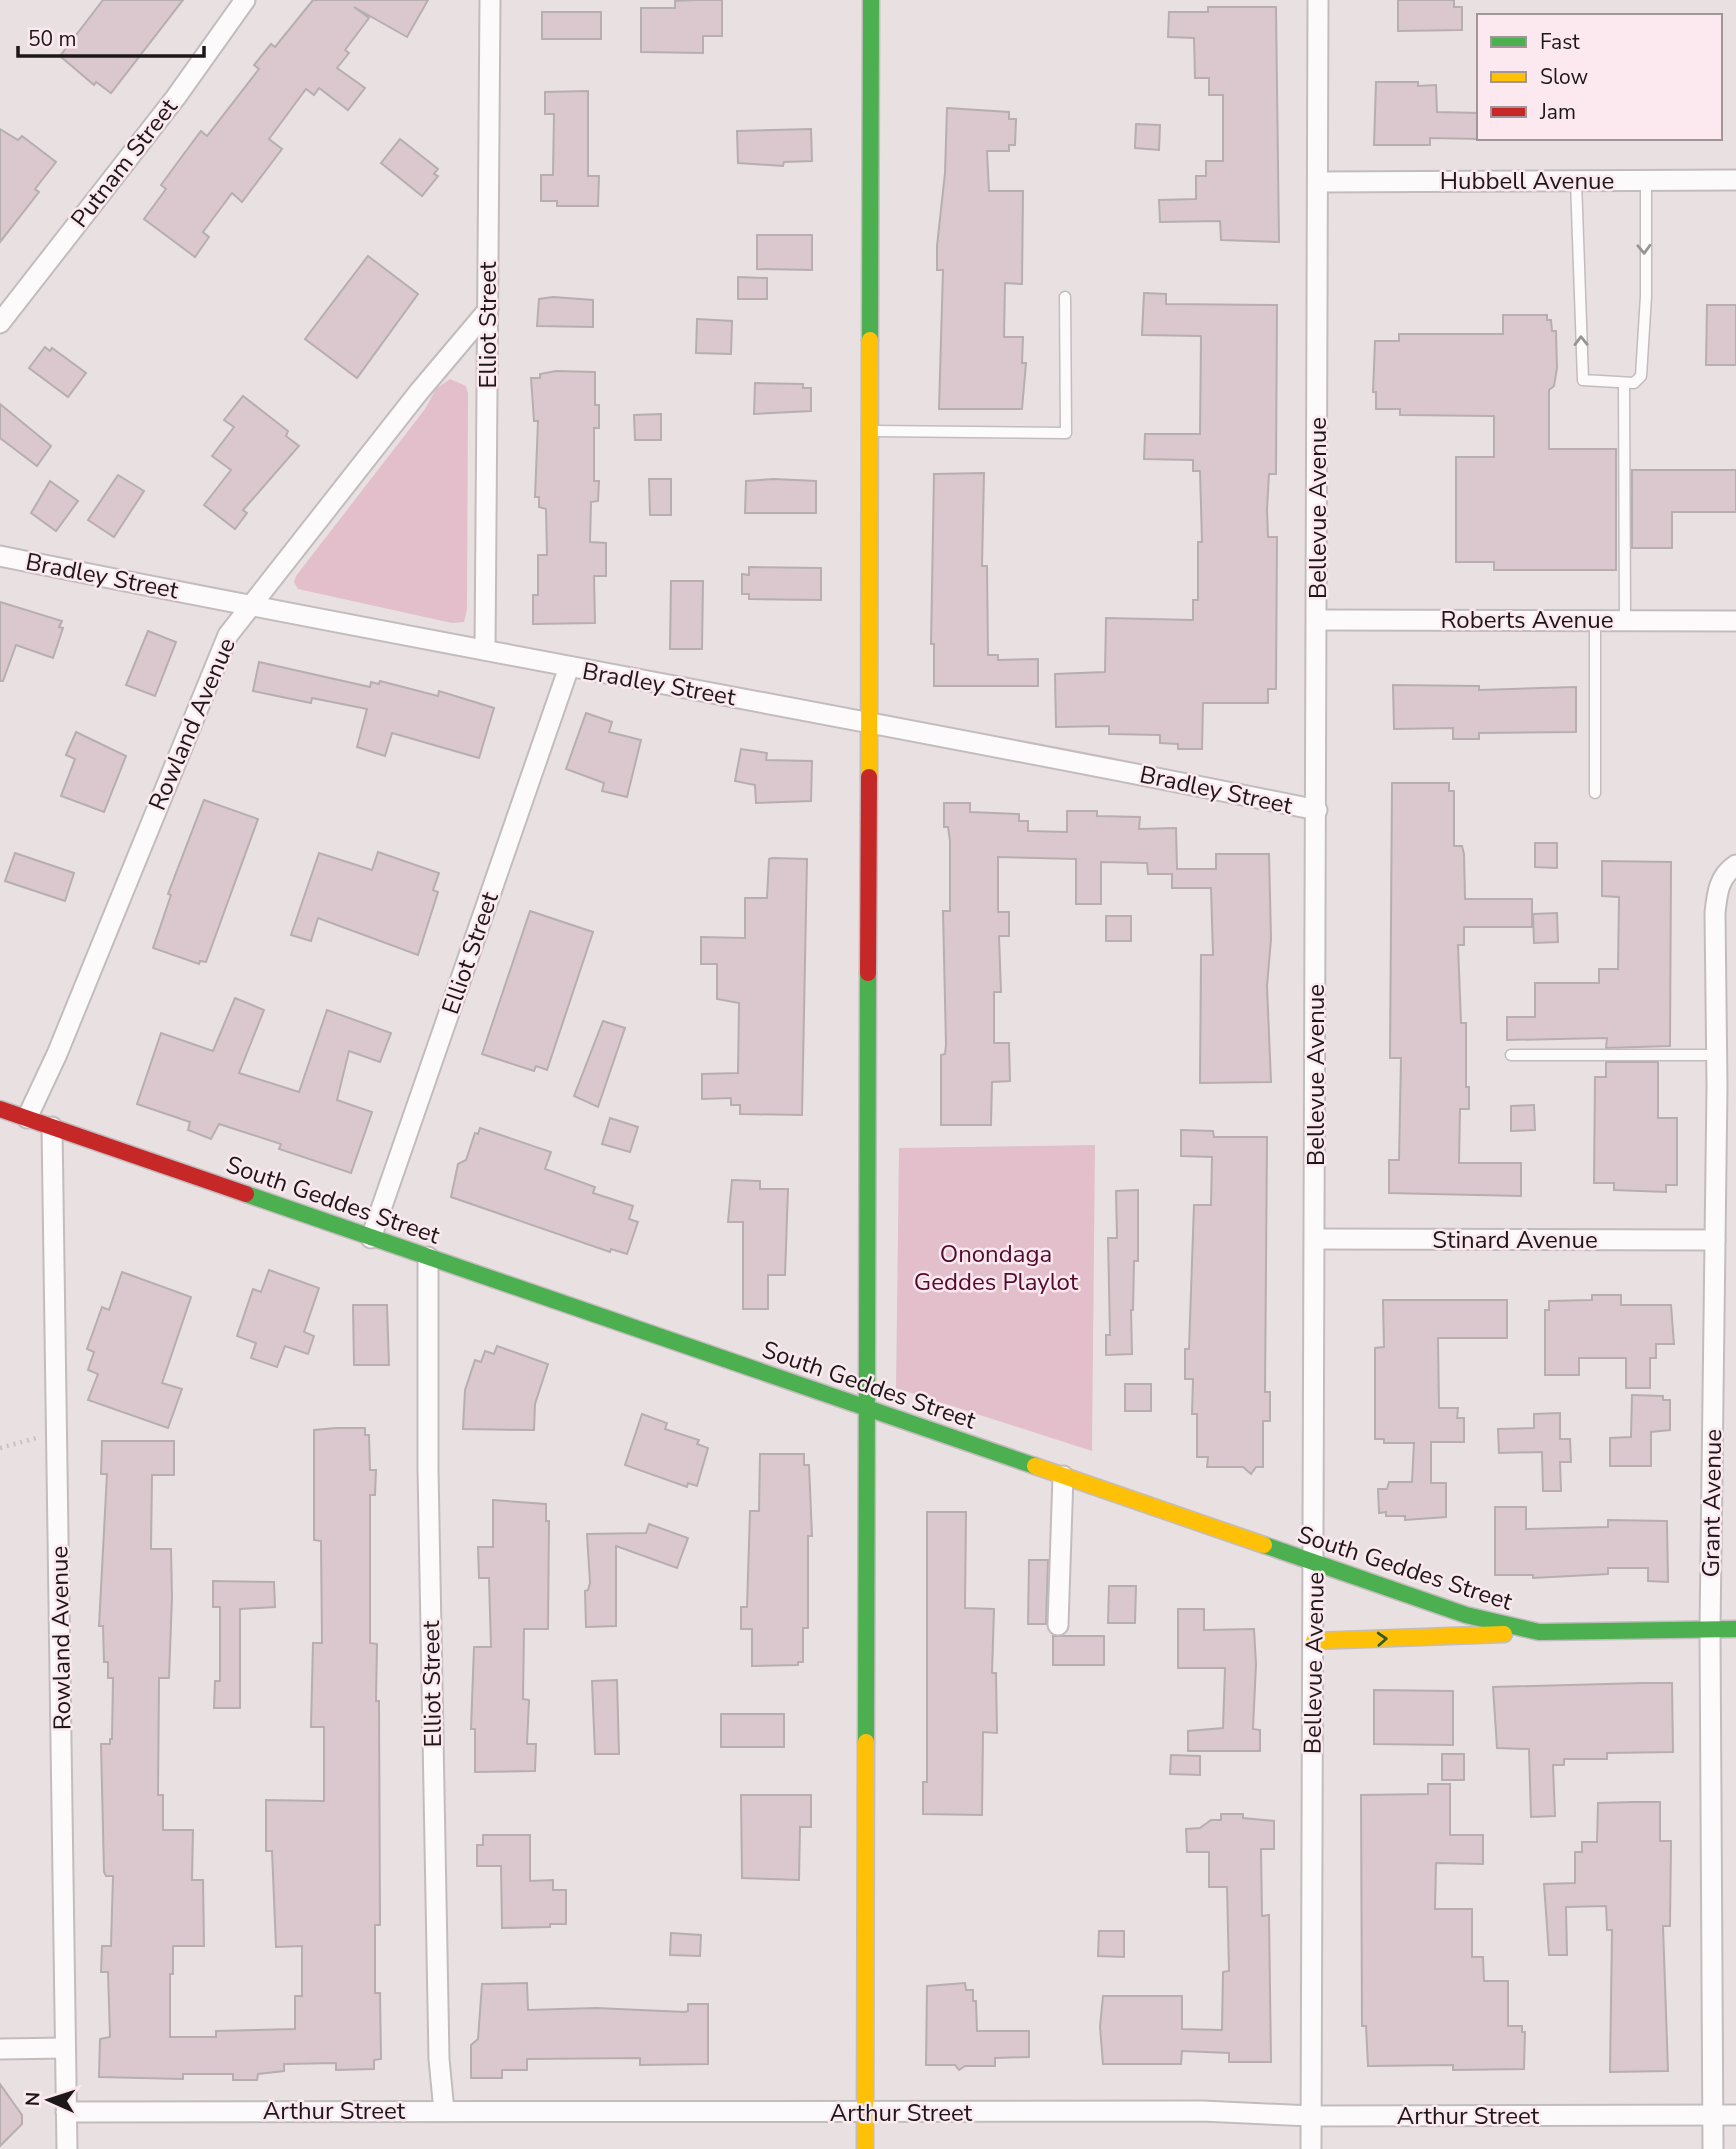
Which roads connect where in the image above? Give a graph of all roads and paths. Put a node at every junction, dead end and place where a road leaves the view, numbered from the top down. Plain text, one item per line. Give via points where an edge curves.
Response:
1 (246, 0) edge
2 (489, 0) edge
3 (871, 0) edge
4 (1318, 0) edge
5 (1646, 180) junction
6 (1736, 180) edge
7 (1576, 181) junction
8 (1318, 182) junction
9 (1065, 297) dead end
10 (488, 310) junction
11 (0, 323) edge
12 (1624, 383) junction
13 (870, 431) junction
14 (0, 556) edge
15 (252, 605) junction
16 (1318, 620) junction
17 (1595, 621) junction
18 (1625, 621) junction
19 (1736, 621) edge
20 (485, 650) junction
21 (569, 667) junction
22 (869, 722) junction
23 (1595, 793) dead end
24 (1317, 810) junction
25 (1736, 864) edge
26 (1511, 1055) dead end
27 (1716, 1055) junction
28 (0, 1109) edge
29 (27, 1118) junction
30 (52, 1127) junction
31 (371, 1238) junction
32 (1315, 1239) junction
33 (1715, 1240) junction
34 (428, 1257) junction
35 (866, 1407) junction
36 (58, 1434) junction
37 (0, 1448) edge
38 (1063, 1476) junction
39 (1315, 1564) junction
40 (1058, 1625) dead end
41 (1736, 1629) edge
42 (1710, 1630) junction
43 (1539, 1632) junction
44 (1314, 1641) junction
45 (65, 2048) junction
46 (0, 2049) edge
47 (444, 2111) junction
48 (66, 2112) junction
49 (865, 2113) junction
50 (1713, 2115) junction
51 (1736, 2115) edge
52 (1311, 2116) junction
53 (67, 2149) edge
54 (865, 2149) edge
55 (1311, 2149) edge
56 (1713, 2149) edge

1 - 11 street, Putnam Street
2 - 10 street, Elliot Street
3 - 13 main road
4 - 8 street, Bellevue Avenue
5 - 6 street, Hubbell Avenue
5 - 7 street, Hubbell Avenue
5 -> 12 lane via 1641,376 1634,383
7 - 8 street, Hubbell Avenue
12 -> 7 lane via 1591,382 1583,380 1581,373
8 - 16 street, Bellevue Avenue
9 - 13 lane via 1066,433
10 - 15 street, Rowland Avenue
10 - 20 street, Elliot Street
12 - 18 lane
13 - 22 main road
14 - 15 street, Bradley Street
15 - 20 street, Bradley Street
15 - 29 street, Rowland Avenue via 228,635
16 - 17 street, Roberts Avenue
16 - 24 street, Bellevue Avenue
17 - 18 street, Roberts Avenue
17 - 23 lane
18 - 19 street, Roberts Avenue
20 - 21 street, Bradley Street
21 - 22 street, Bradley Street
21 - 31 street, Elliot Street
22 - 24 street, Bradley Street
22 - 35 main road
24 - 32 street, Bellevue Avenue
25 - 27 street, Grant Avenue via 1726,872 1715,913
26 - 27 lane
27 - 33 street, Grant Avenue
28 - 29 main road, South Geddes Street
29 - 30 main road, South Geddes Street
30 - 31 main road, South Geddes Street
30 - 36 street, Rowland Avenue
31 - 34 main road, South Geddes Street
32 - 33 street, Stinard Avenue
32 - 39 street, Bellevue Avenue
33 - 42 street, Grant Avenue
34 - 35 main road, South Geddes Street
34 - 47 street, Elliot Street via 428,1483 439,2059
35 - 38 main road, South Geddes Street
35 - 49 main road
36 - 37 path
36 - 45 street, Rowland Avenue
38 - 39 main road, South Geddes Street
38 - 40 street
39 - 43 main road, South Geddes Street via 1466,1615
39 - 44 street, Bellevue Avenue
41 - 42 main road, South Geddes Street
42 - 43 main road, South Geddes Street
42 - 50 street, Grant Avenue
44 -> 43 main road
44 - 52 street, Bellevue Avenue
45 - 46 street
45 - 48 street, Rowland Avenue
47 - 48 street, Arthur Street
47 - 49 street, Arthur Street
48 - 53 street, Rowland Avenue
49 - 52 street, Arthur Street via 1202,2111
49 - 54 main road
50 - 51 street, Arthur Street
50 - 52 street, Arthur Street
50 - 56 street, Grant Avenue
52 - 55 street, Bellevue Avenue

